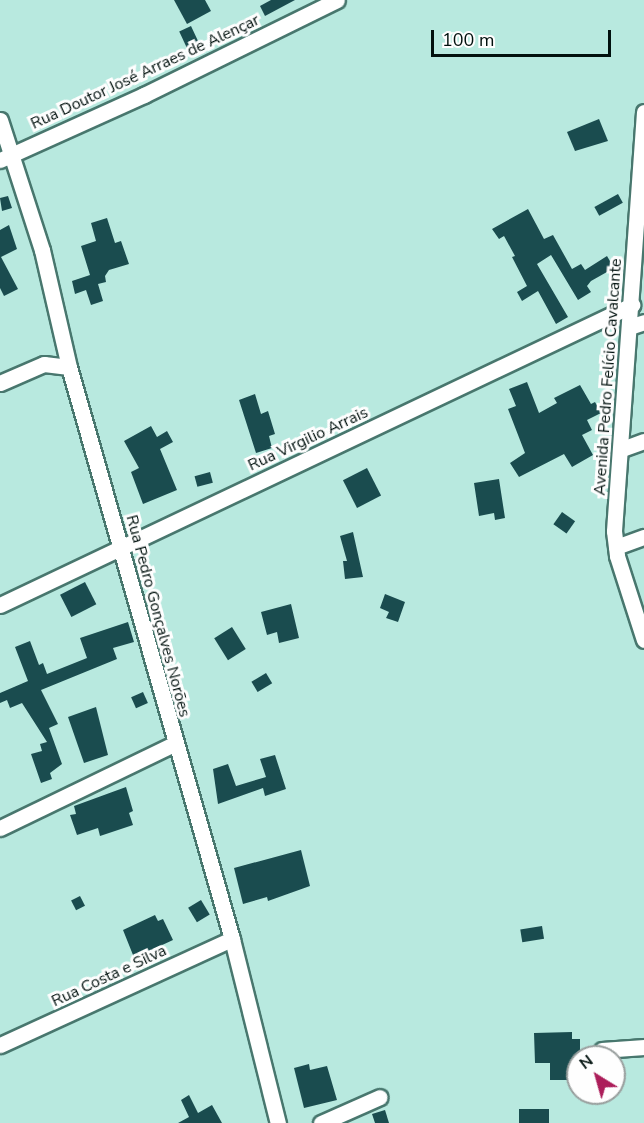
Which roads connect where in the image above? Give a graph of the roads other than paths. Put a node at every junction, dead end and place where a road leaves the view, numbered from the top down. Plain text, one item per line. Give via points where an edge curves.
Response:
1 (337, 0) edge
2 (644, 112) edge
3 (0, 120) edge
4 (5, 157) edge
5 (632, 305) junction
6 (637, 324) edge
7 (69, 367) junction
8 (0, 383) edge
9 (644, 441) edge
10 (622, 449) junction
11 (644, 537) edge
12 (616, 547) junction
13 (122, 548) junction
14 (0, 605) edge
15 (644, 640) edge
16 (174, 744) junction
17 (0, 828) edge
18 (232, 939) junction
19 (0, 1045) edge
20 (644, 1047) edge
21 (626, 1048) edge
22 (380, 1097) dead end
23 (278, 1123) edge
24 (321, 1123) edge

1 - 4 street, Rua Doutor José Arraes de Alençar via 144,95
2 - 5 street, Avenida Pedro Felício Cavalcante
3 - 4 street, Rua Pedro Gonçalves Norões
4 - 7 street, Rua Pedro Gonçalves Norões via 42,250
5 - 6 street, Avenida Pedro Felício Cavalcante
5 - 13 street, Rua Virgilio Arrais
6 - 10 street, Avenida Pedro Felício Cavalcante
7 - 8 street via 44,364
7 - 13 street, Rua Pedro Gonçalves Norões
9 - 10 street
10 - 12 street, Avenida Pedro Felício Cavalcante
11 - 12 street
12 - 15 street, Avenida Pedro Felício Cavalcante
13 - 14 street, Rua Virgilio Arrais
13 - 16 street, Rua Pedro Gonçalves Norões
16 - 17 street
16 - 18 street, Rua Pedro Gonçalves Norões
18 - 19 street, Rua Costa e Silva
18 - 23 street, Rua Pedro Gonçalves Norões
20 - 21 street
22 - 24 street

